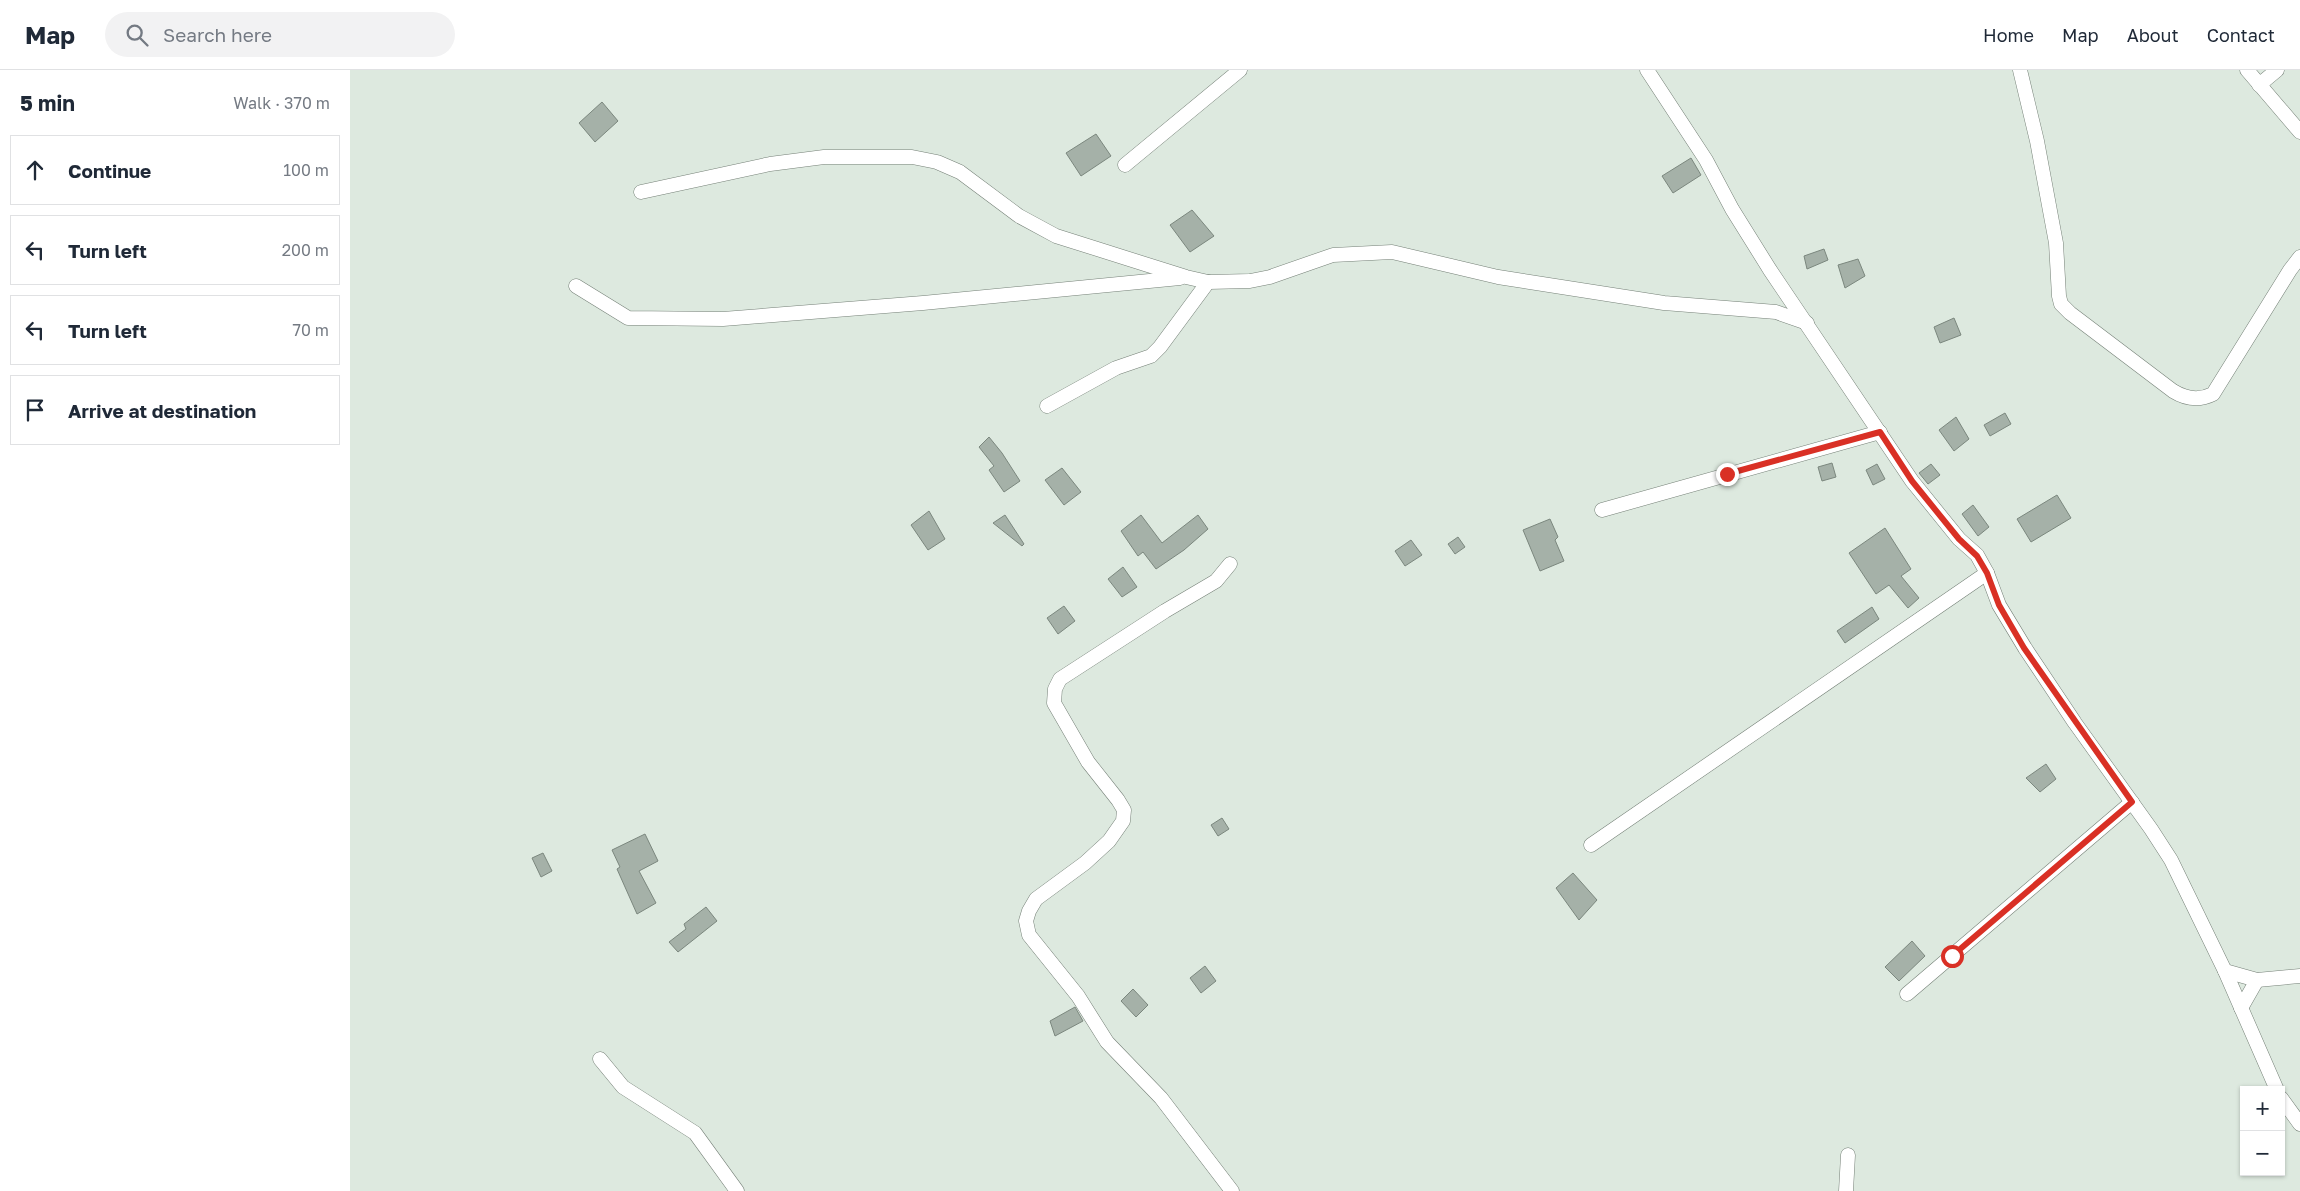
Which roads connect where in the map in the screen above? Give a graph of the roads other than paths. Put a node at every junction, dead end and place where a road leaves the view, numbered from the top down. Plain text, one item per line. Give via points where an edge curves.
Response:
1 (1240, 70) edge
2 (1646, 70) edge
3 (2020, 70) edge
4 (2248, 70) edge
5 (2277, 70) edge
6 (2259, 85) junction
7 (2300, 132) edge
8 (1125, 166) dead end
9 (641, 192) dead end
10 (2300, 257) edge
11 (1186, 277) junction
12 (1208, 282) junction
13 (576, 286) dead end
14 (1807, 323) junction
15 (1047, 406) dead end
16 (1880, 432) junction
17 (1602, 510) dead end
18 (1230, 564) dead end
19 (1987, 573) junction
20 (2132, 802) junction
21 (1591, 845) dead end
22 (2225, 971) junction
23 (2300, 976) edge
24 (2257, 980) junction
25 (1907, 994) dead end
26 (2241, 1008) junction
27 (600, 1059) dead end
28 (2275, 1086) edge
29 (2285, 1103) edge
30 (2300, 1124) edge
31 (1848, 1155) dead end
32 (737, 1191) edge
33 (1232, 1191) edge
34 (1846, 1191) edge

1 - 8 street
2 - 14 street via 1706,160 1770,270
3 - 10 street via 2054,234 2061,304 2173,391 2183,397 2203,399 2213,394
4 - 6 street
5 - 6 street
6 - 7 street
9 - 11 street via 770,164 824,157 912,157 937,162 960,172 1019,216 1056,236
11 - 12 street
11 - 13 street via 723,320 628,318
12 - 14 street via 1270,277 1333,255 1392,252 1498,277 1664,303 1776,312
12 - 15 street via 1151,356 1116,368
14 - 16 street
16 - 17 street
16 - 19 street via 1912,481 1977,556
18 - 33 street via 1216,581 1165,610 1060,679 1054,703 1088,762 1124,810 1123,821 1109,841 1085,863 1036,898 1026,921 1029,935 1078,996 1107,1042 1166,1104
19 - 20 street via 1999,605 2024,648
19 - 21 street
20 - 22 street via 2171,860
20 - 25 street
22 - 24 street
22 - 26 street
23 - 24 street
24 - 26 street
26 - 28 street
27 - 32 street via 623,1087 695,1133
29 - 30 street
31 - 34 street

